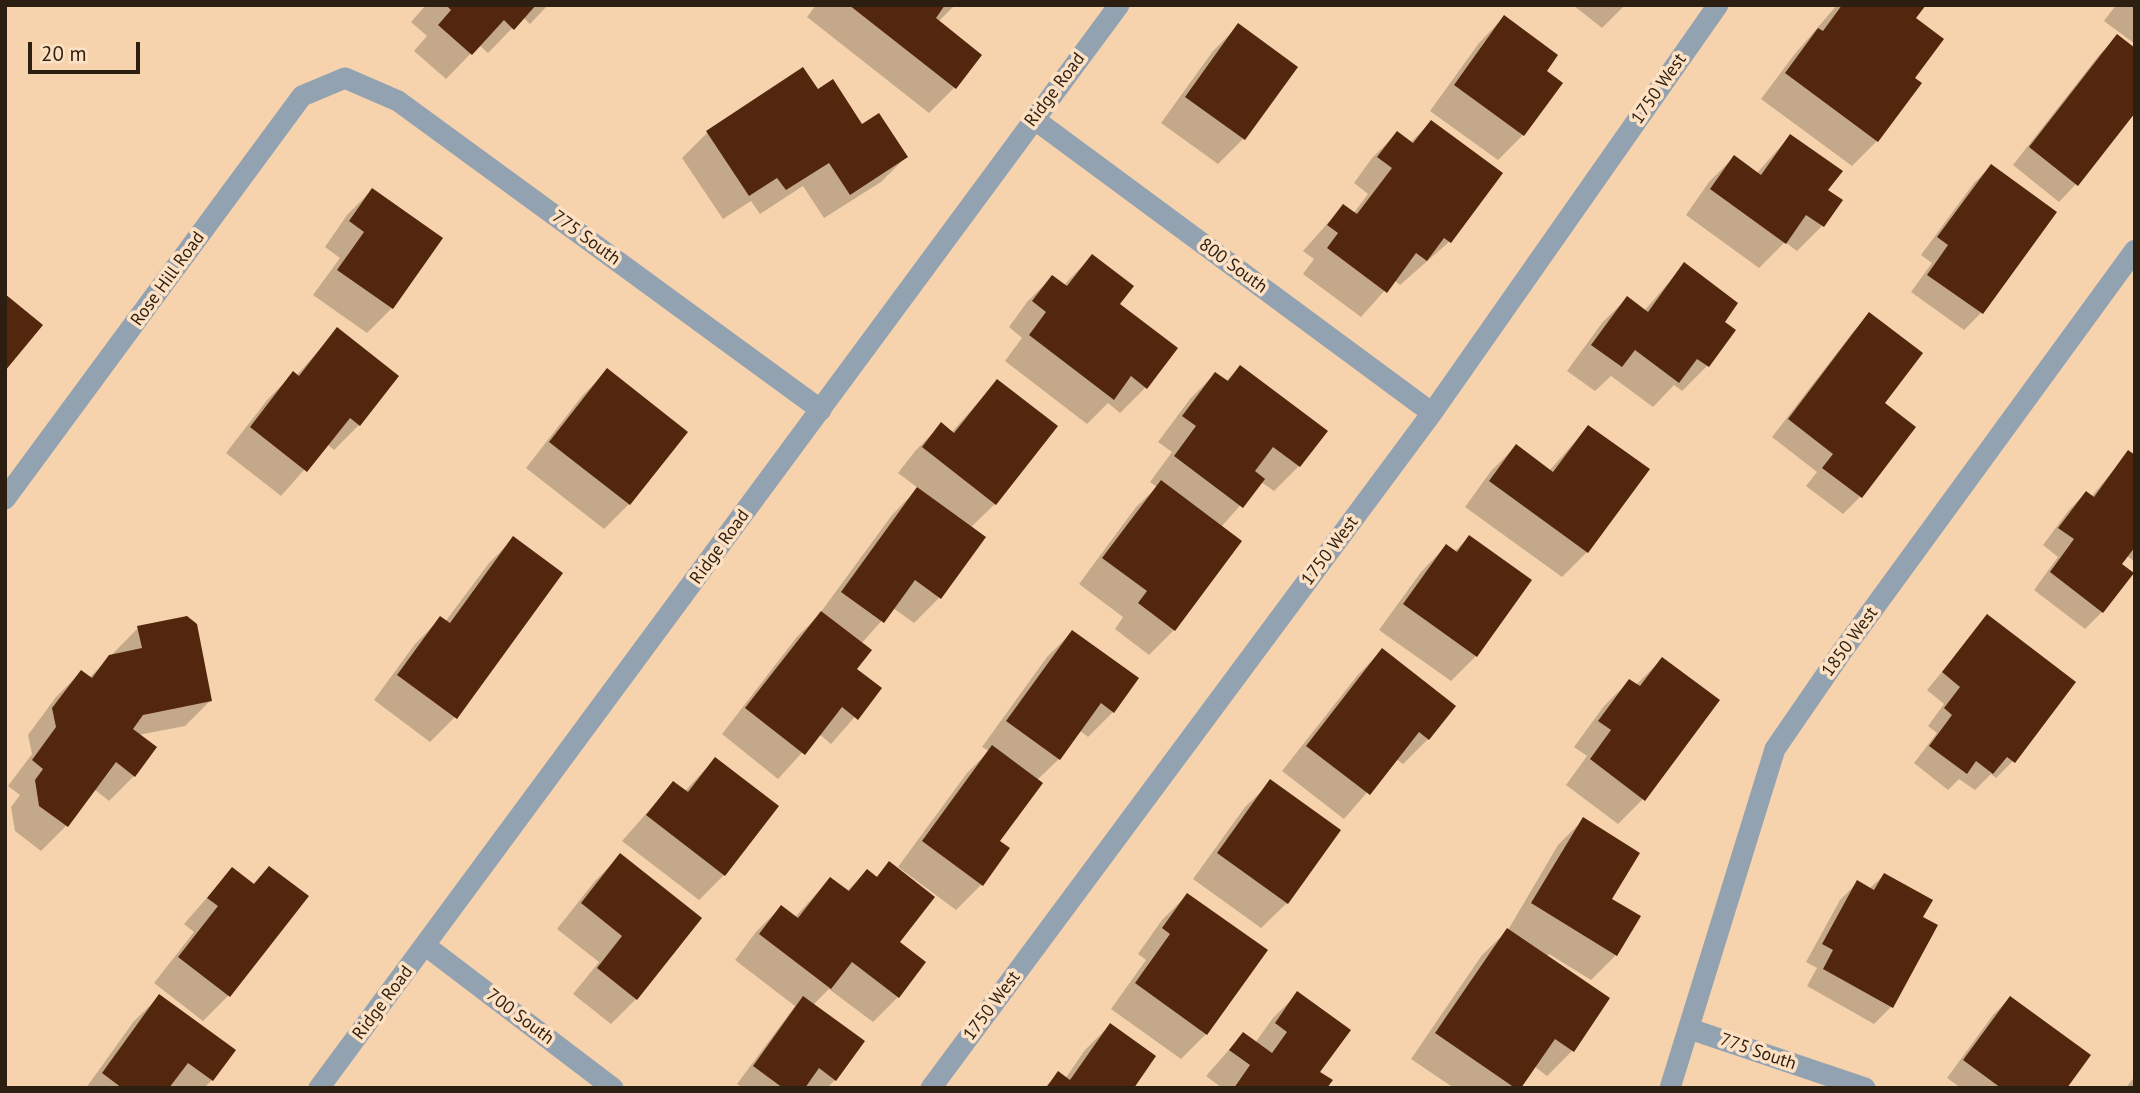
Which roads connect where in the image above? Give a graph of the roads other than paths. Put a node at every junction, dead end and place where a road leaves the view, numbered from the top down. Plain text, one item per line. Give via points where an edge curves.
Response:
1 (1119, 5) edge
2 (1717, 5) edge
3 (345, 78) joint
4 (1034, 119) junction
5 (2135, 250) edge
6 (821, 410) junction
7 (1432, 414) junction
8 (5, 499) edge
9 (426, 946) junction
10 (1690, 1029) junction
11 (319, 1088) edge
12 (613, 1088) edge
13 (931, 1088) edge
14 (1670, 1088) edge
15 (1864, 1088) edge

1 - 4 street, Ridge Road
2 - 7 street, 1750 West
3 - 6 street, 775 South via 398,101
3 - 8 street, Rose Hill Road via 302,96
4 - 6 street, Ridge Road
4 - 7 street, 800 South
5 - 10 street, 1850 West via 1775,749
6 - 9 street, Ridge Road
7 - 13 street, 1750 West
9 - 11 street, Ridge Road
9 - 12 street, 700 South
10 - 14 street, 1850 West
10 - 15 street, 775 South

